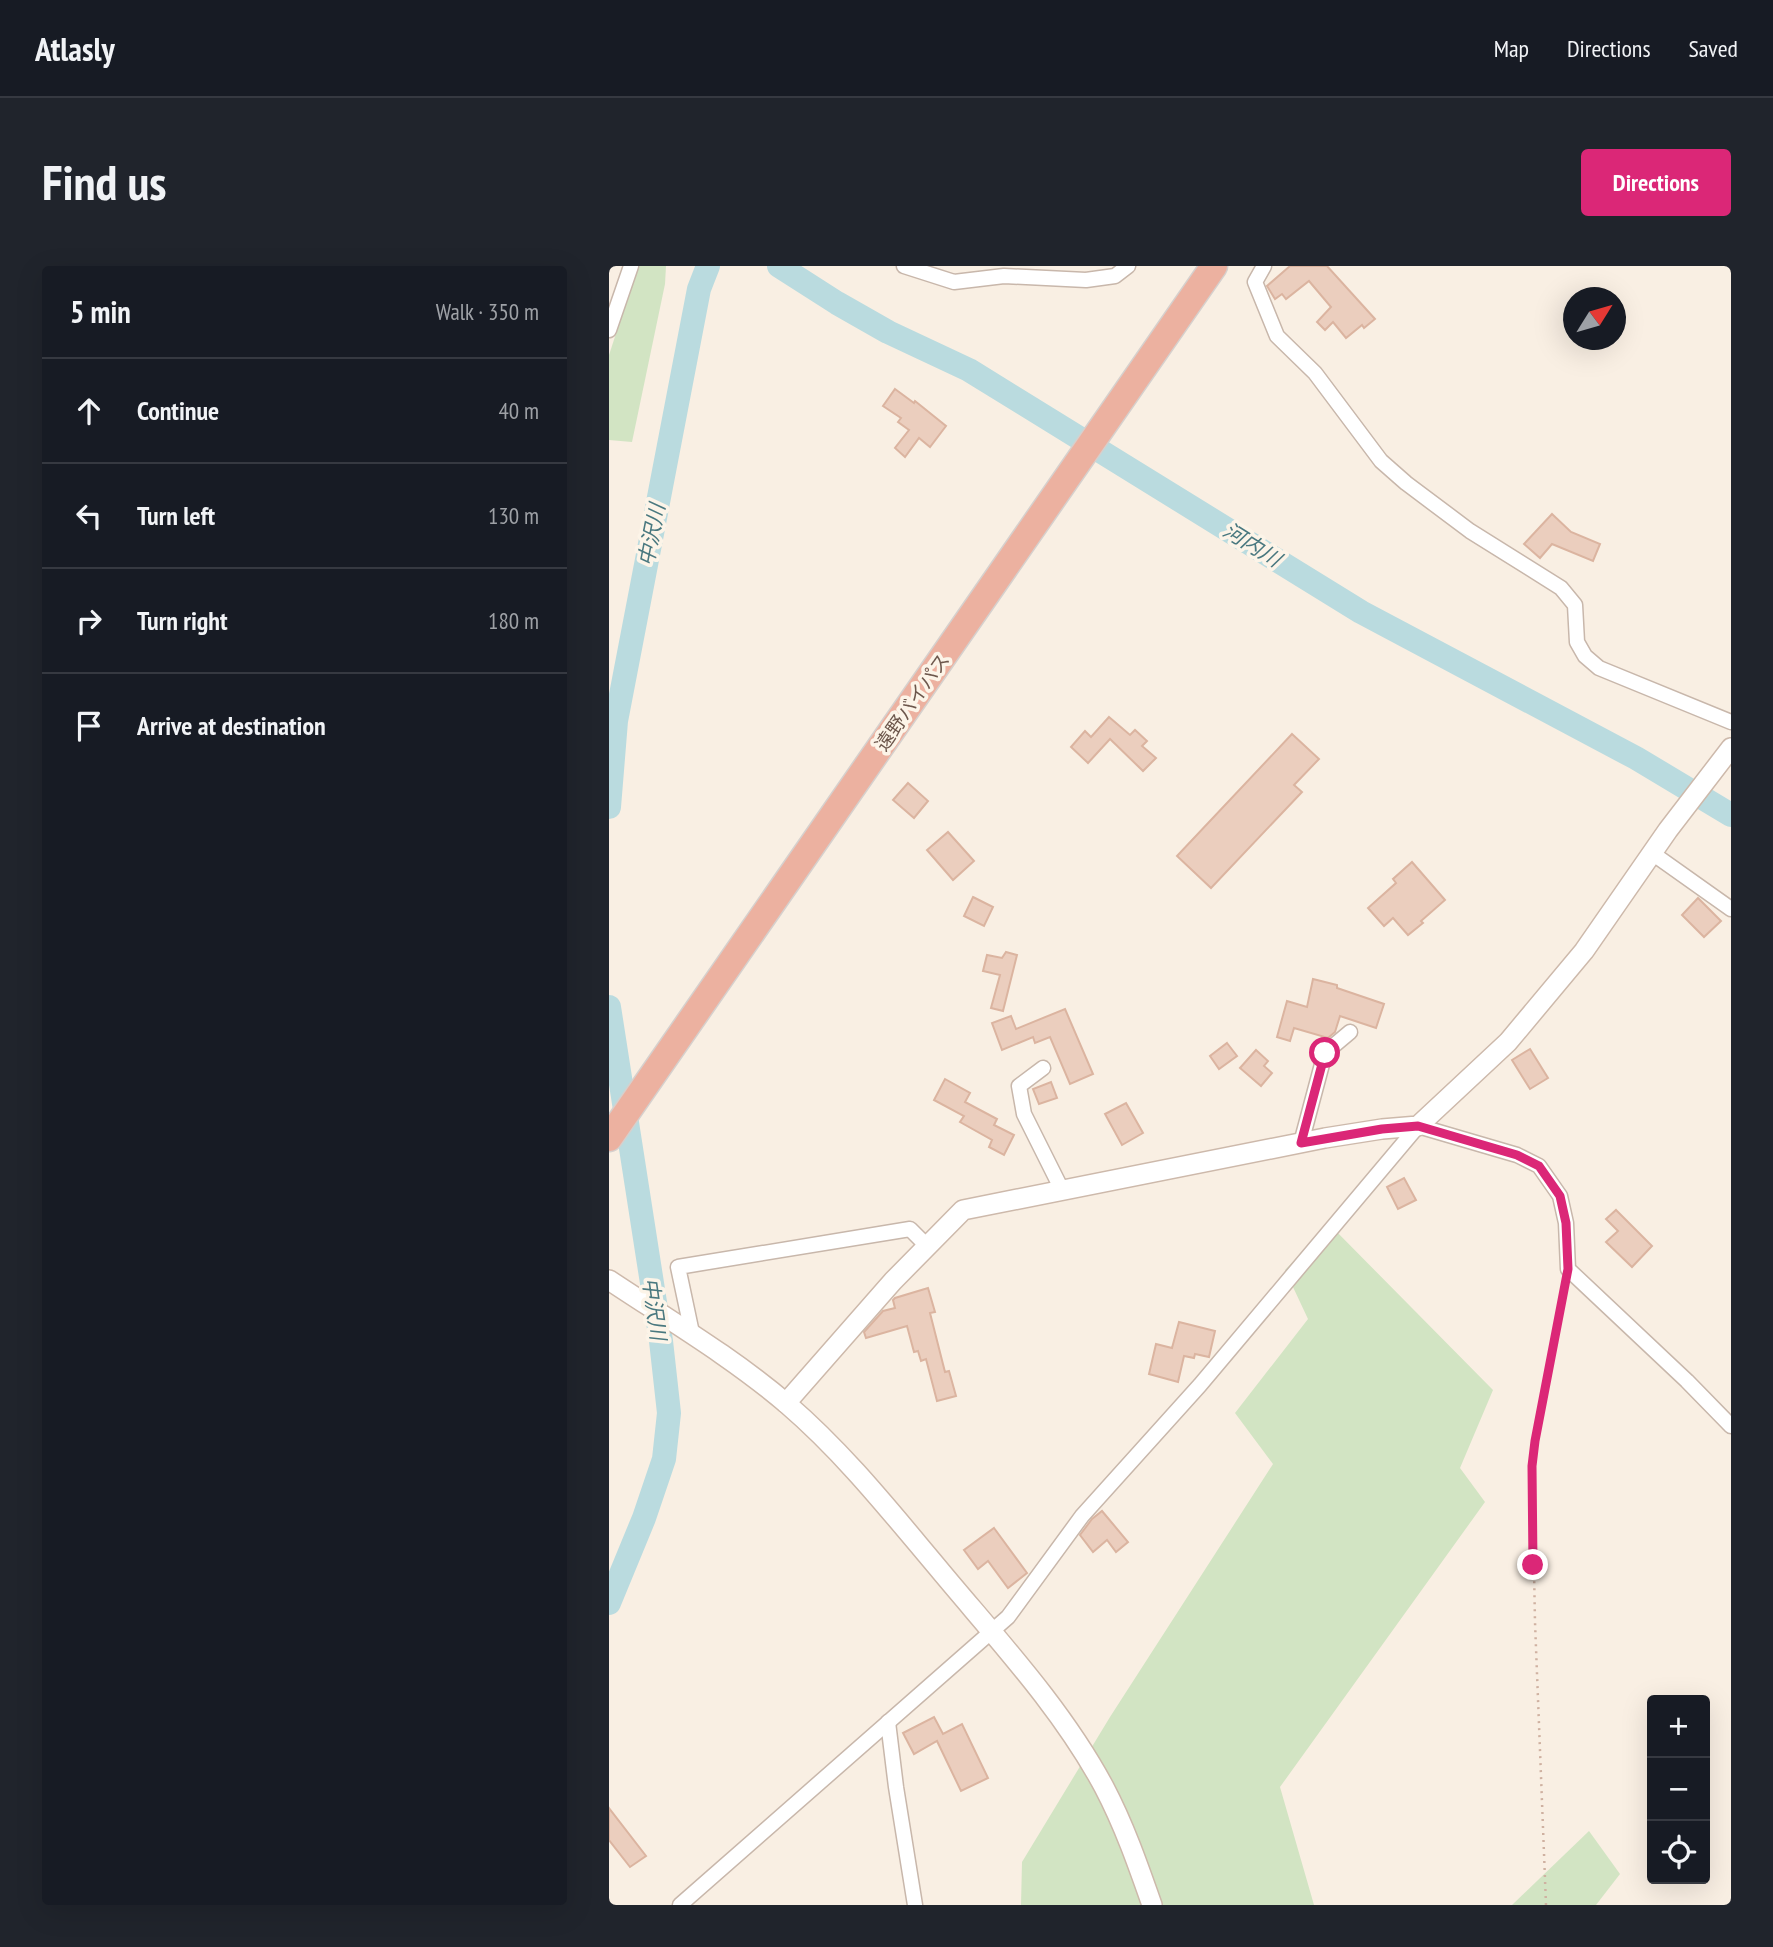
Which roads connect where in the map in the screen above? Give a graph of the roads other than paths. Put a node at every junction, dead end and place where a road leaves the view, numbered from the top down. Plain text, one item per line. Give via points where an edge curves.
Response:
1 (631, 266) edge
2 (904, 266) edge
3 (1128, 266) edge
4 (1193, 266) edge
5 (1214, 266) edge
6 (1264, 266) edge
7 (609, 330) edge
8 (1122, 383) junction
9 (1731, 722) edge
10 (1731, 748) edge
11 (1652, 853) junction
12 (1731, 909) edge
13 (1349, 1032) dead end
14 (1044, 1068) dead end
15 (647, 1070) junction
16 (609, 1111) edge
17 (1418, 1126) junction
18 (609, 1138) edge
19 (1301, 1143) junction
20 (1062, 1190) junction
21 (927, 1246) junction
22 (609, 1280) edge
23 (692, 1333) junction
24 (786, 1403) junction
25 (1731, 1426) edge
26 (992, 1632) junction
27 (888, 1721) junction
28 (680, 1905) edge
29 (915, 1905) edge
30 (1152, 1905) edge

1 - 7 street
2 - 3 street via 954,282 1004,276 1086,279 1115,276
4 - 8 highway, 遠野バイパス
5 - 8 highway, 遠野バイパス
6 - 9 street via 1255,282 1277,336 1315,373 1381,461 1470,531 1561,588 1575,605 1577,642 1599,668
8 - 15 highway, 遠野バイパス
10 - 11 street
11 - 12 street
11 - 17 street via 1584,951 1508,1042
13 - 19 street via 1325,1053
14 - 20 street via 1020,1086 1024,1114
15 - 16 highway, 遠野バイパス
15 - 18 highway, 遠野バイパス
17 - 19 street
17 - 25 street via 1517,1155 1539,1166 1560,1196 1568,1269
17 - 26 street via 1200,1385 1082,1516
19 - 20 street
20 - 21 street via 963,1210
21 - 23 street via 910,1229 678,1266
21 - 24 street
22 - 23 street
23 - 24 street
24 - 26 street via 874,1492
26 - 27 street
26 - 30 street via 1081,1748 1105,1788
27 - 28 street
27 - 29 street

